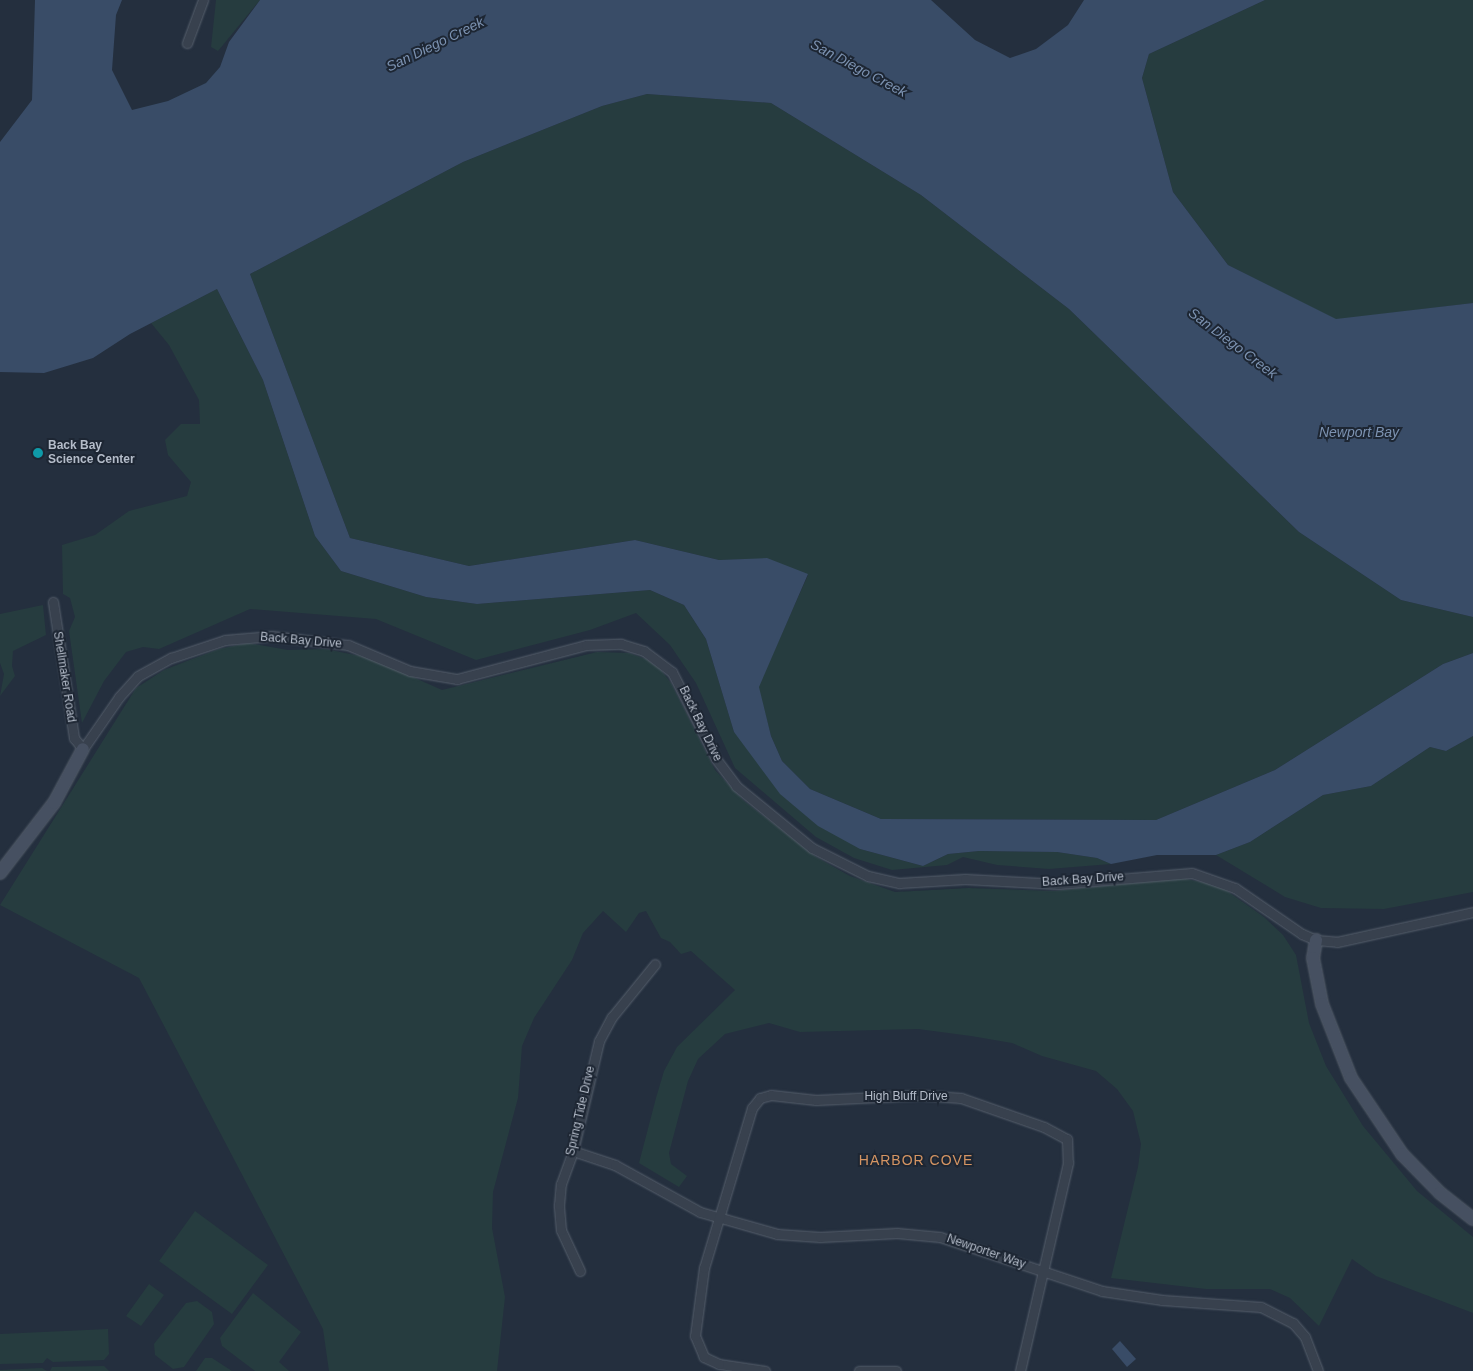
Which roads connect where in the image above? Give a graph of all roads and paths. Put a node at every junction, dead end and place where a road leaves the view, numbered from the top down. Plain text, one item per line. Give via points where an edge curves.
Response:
1 (204, 0) edge
2 (187, 43) dead end
3 (53, 602) dead end
4 (83, 749) junction
5 (0, 873) edge
6 (1473, 912) edge
7 (1316, 940) junction
8 (655, 964) dead end
9 (572, 1151) junction
10 (1473, 1219) edge
11 (720, 1220) junction
12 (580, 1271) dead end
13 (1043, 1272) junction
14 (765, 1371) edge
15 (859, 1371) edge
16 (896, 1371) edge
17 (1020, 1371) edge
18 (1318, 1371) edge

1 - 2 street
3 - 4 street, Shellmaker Road via 74,738
4 - 5 street, Back Bay Drive via 54,803
4 - 7 street, Back Bay Drive via 119,696 138,676 171,658 225,640 272,636 348,645 410,671 458,679 586,645 621,644 644,650 672,672 716,759 736,786 812,848 848,869 899,883 965,879 1059,884 1192,873 1235,888 1288,927
6 - 7 street, Back Bay Drive via 1357,939
7 - 10 street via 1313,958 1322,1004 1351,1078 1402,1154 1440,1193
8 - 9 street, Spring Tide Drive via 612,1017 599,1041
9 - 11 street, Newporter Way via 615,1165 678,1202
9 - 12 street, Spring Tide Drive via 558,1205 561,1230
11 - 13 street, Newporter Way via 798,1237 897,1233 940,1237
11 - 13 street, High Bluff Drive via 752,1108 760,1098 771,1095 816,1100 921,1095 961,1098 1044,1127 1067,1139 1068,1163
11 - 14 street via 700,1287 695,1336 698,1348 704,1357 719,1364
13 - 17 street
13 - 18 street, Newporter Way via 1088,1288 1127,1296 1262,1307 1294,1323 1312,1350
15 - 16 street

